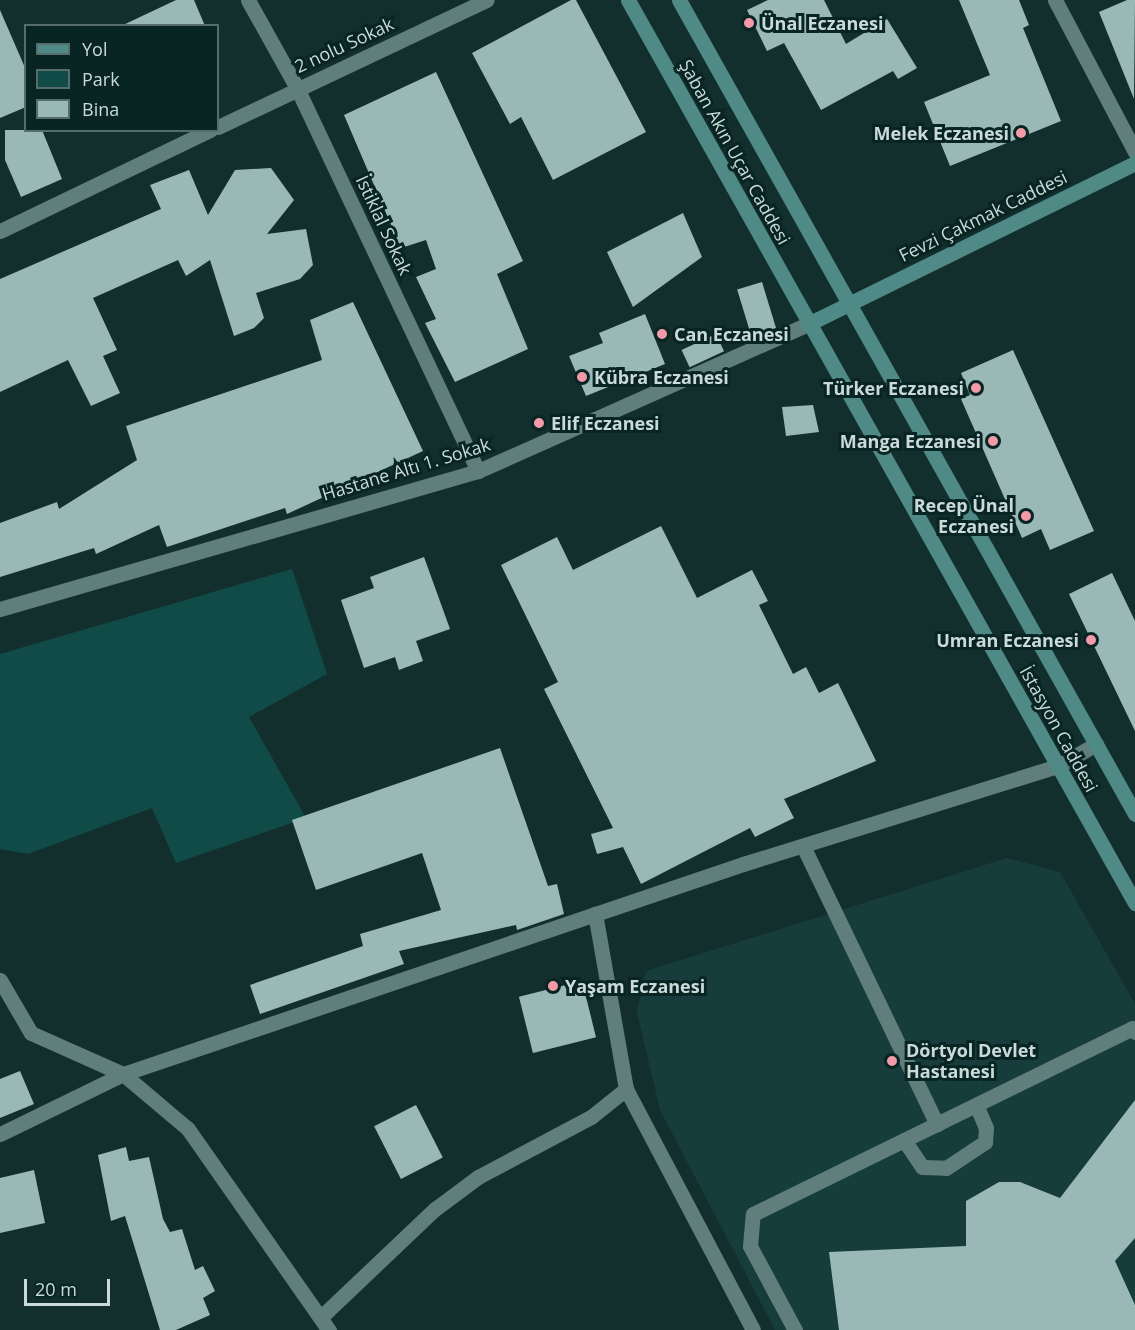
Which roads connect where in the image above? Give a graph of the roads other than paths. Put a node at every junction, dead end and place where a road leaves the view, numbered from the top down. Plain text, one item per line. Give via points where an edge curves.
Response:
1 (248, 0) edge
2 (487, 0) edge
3 (628, 0) edge
4 (679, 0) edge
5 (1055, 0) edge
6 (297, 88) junction
7 (219, 127) edge
8 (206, 132) edge
9 (1135, 152) edge
10 (1135, 163) edge
11 (0, 231) edge
12 (848, 304) junction
13 (808, 324) junction
14 (478, 471) junction
15 (0, 609) edge
16 (1096, 744) junction
17 (1058, 766) junction
18 (1135, 814) edge
19 (803, 846) junction
20 (1135, 903) edge
21 (596, 914) junction
22 (0, 980) edge
23 (1135, 1032) edge
24 (123, 1074) junction
25 (626, 1089) junction
26 (975, 1105) junction
27 (937, 1124) junction
28 (0, 1134) edge
29 (904, 1140) junction
30 (325, 1323) edge
31 (753, 1330) edge
32 (795, 1330) edge

1 - 6 street, İstiklal Sokak
2 - 6 street, 2 nolu Sokak
3 - 13 main road, Şaban Akın Uçar Caddesi
4 - 12 main road, Şaban Akın Uçar Caddesi
5 - 9 street
6 - 7 street, 2 nolu Sokak
6 - 14 street, İstiklal Sokak
8 - 11 street
10 - 12 main road, Fevzi Çakmak Caddesi
12 - 13 main road, Fevzi Çakmak Caddesi
12 - 16 main road, İstasyon Caddesi
13 - 14 street, Hastane Altı 1. Sokak
13 - 17 main road, İstasyon Caddesi
14 - 15 street, Hastane Altı 1. Sokak
16 - 17 street
16 - 18 main road, İstasyon Caddesi
17 - 19 street
17 - 20 main road, İstasyon Caddesi
19 - 21 street
19 - 27 street
21 - 24 street
21 - 25 street
22 - 24 street via 31,1033
23 - 26 street via 1132,1028
24 - 28 street
24 - 30 street via 188,1129
25 - 30 street via 591,1117 478,1177 435,1209
25 - 31 street
26 - 27 street
26 - 29 street via 986,1128 985,1142 946,1168 922,1167
27 - 29 street
29 - 32 street via 753,1214 750,1246

